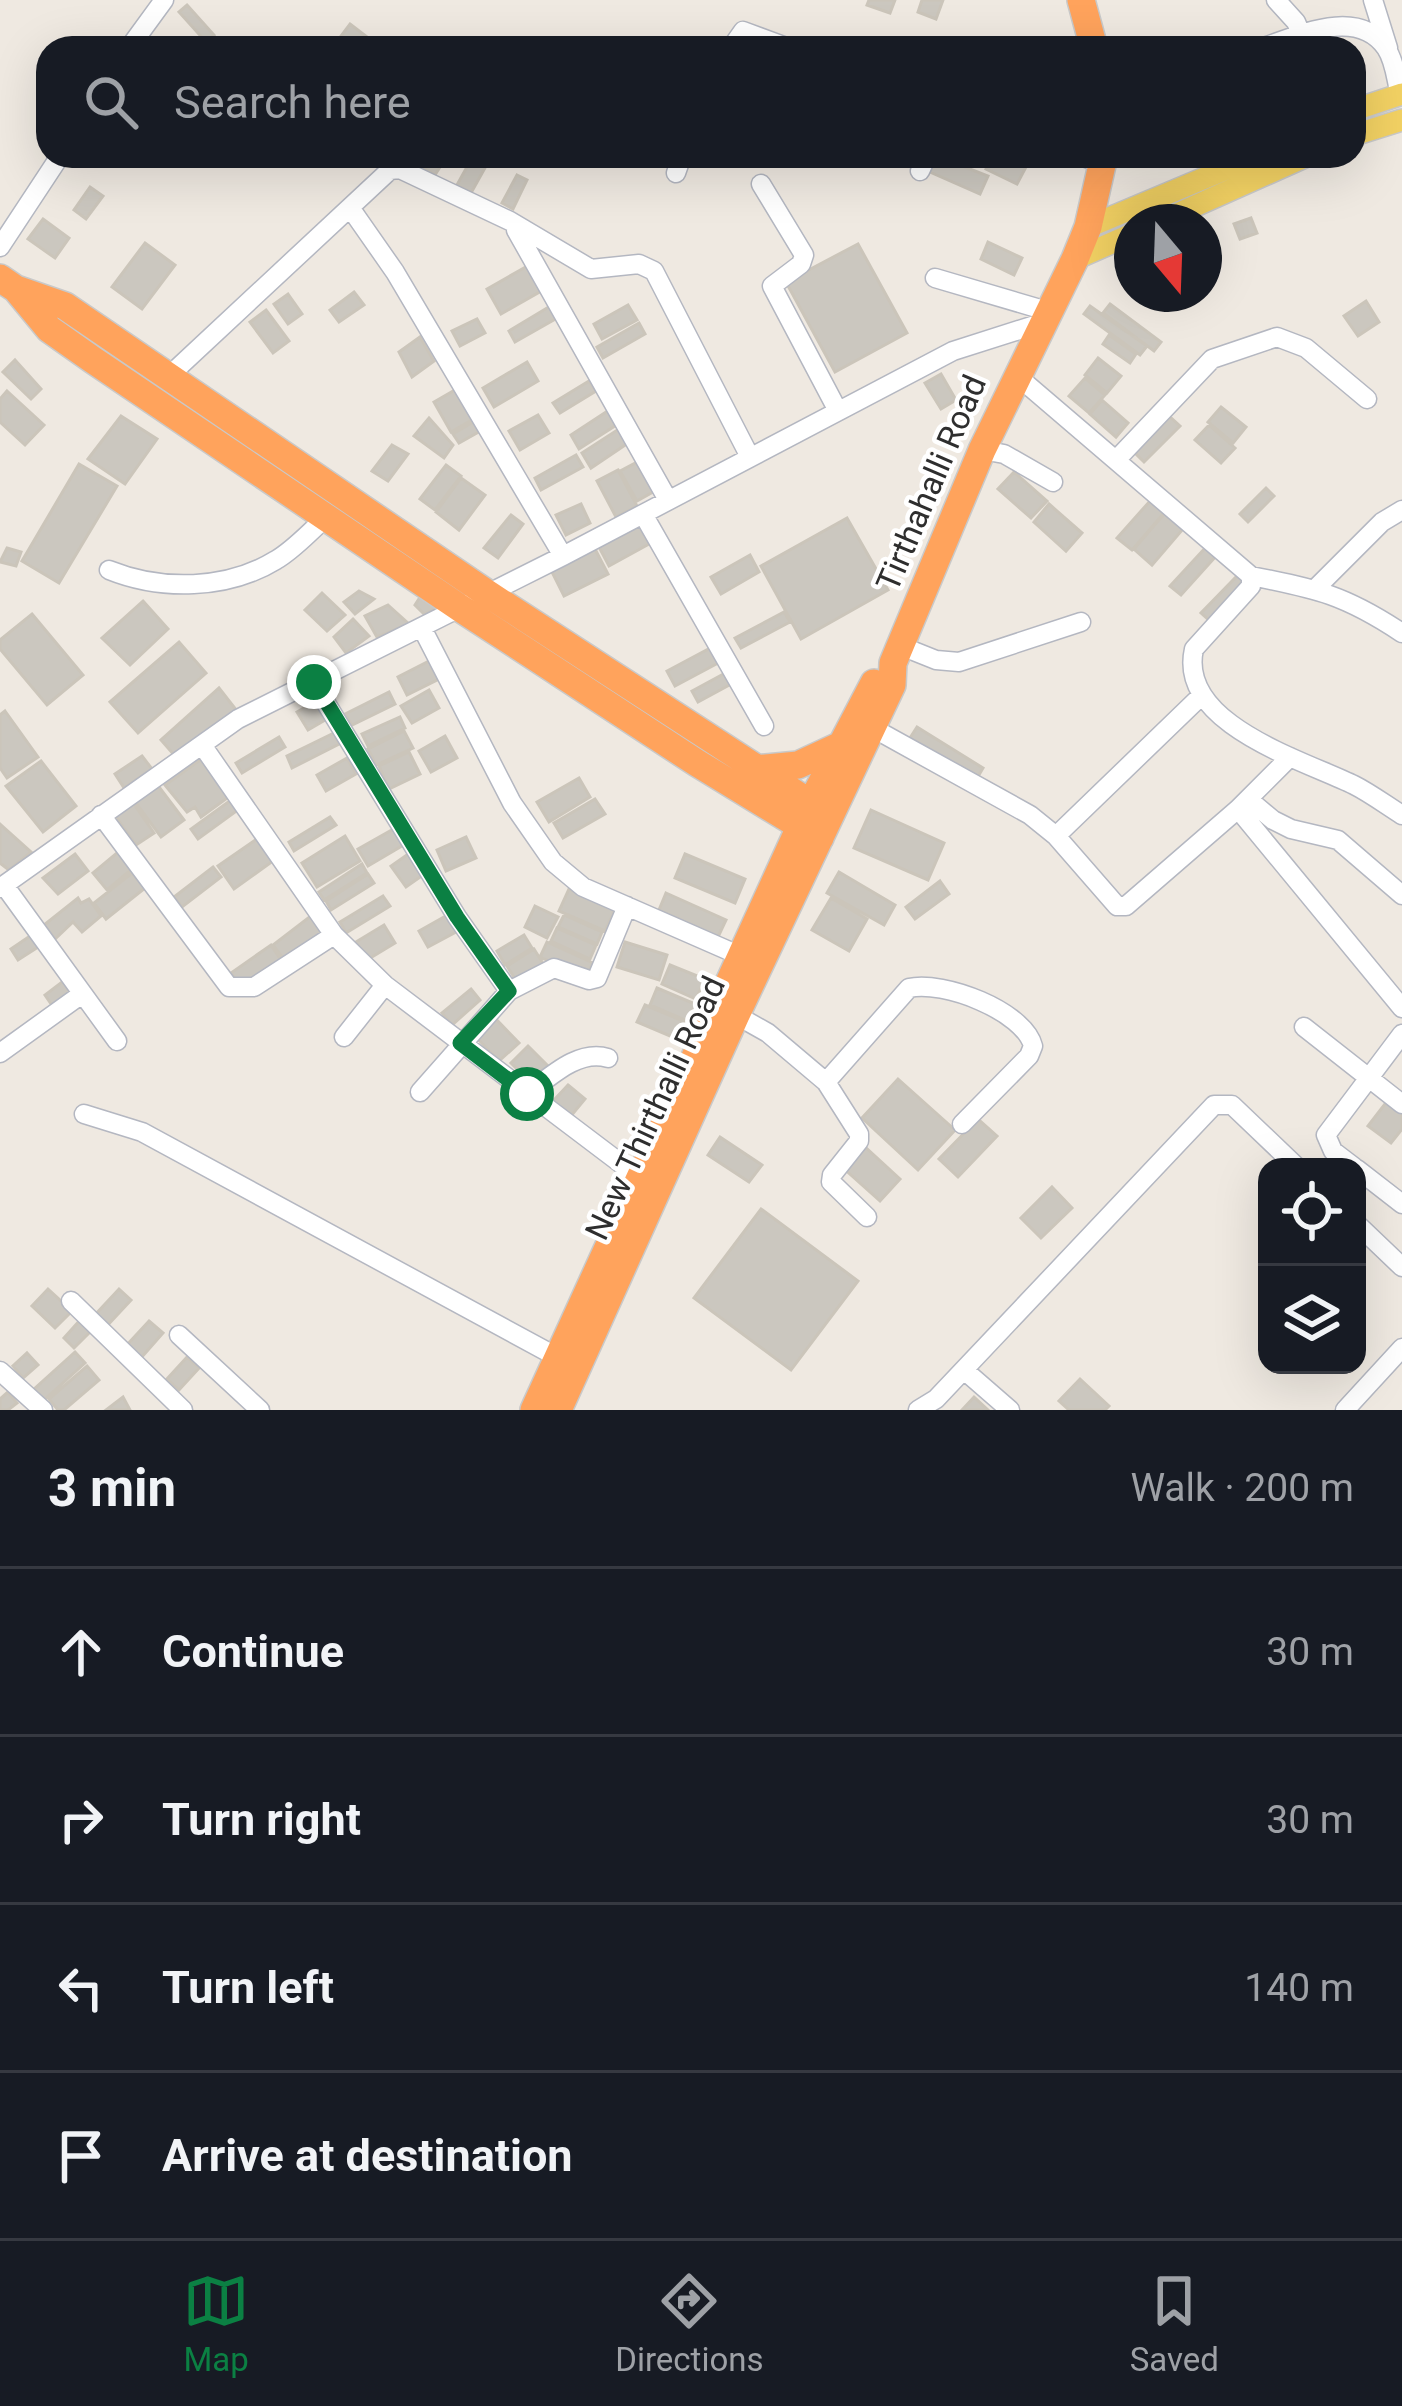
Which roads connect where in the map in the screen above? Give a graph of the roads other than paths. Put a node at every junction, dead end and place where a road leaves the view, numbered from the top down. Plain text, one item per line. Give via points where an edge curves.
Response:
1 (164, 0) edge
2 (1276, 0) edge
3 (1372, 0) edge
4 (1078, 1) edge
5 (138, 36) edge
6 (1090, 36) edge
7 (1301, 36) edge
8 (1310, 36) edge
9 (1390, 52) junction
10 (1401, 94) edge
11 (1366, 106) edge
12 (1402, 120) edge
13 (1366, 131) edge
14 (52, 168) edge
15 (1096, 168) edge
16 (1228, 168) edge
17 (1280, 168) edge
18 (761, 184) dead end
19 (1199, 204) edge
20 (351, 208) junction
21 (514, 226) junction
22 (1088, 227) junction
23 (1114, 242) edge
24 (0, 247) edge
25 (1075, 259) junction
26 (935, 278) dead end
27 (8, 284) edge
28 (1044, 317) junction
29 (1016, 375) junction
30 (169, 376) junction
31 (1367, 399) dead end
32 (838, 411) junction
33 (982, 450) junction
34 (750, 458) junction
35 (1117, 459) junction
36 (1053, 482) dead end
37 (668, 500) junction
38 (1402, 510) edge
39 (643, 514) junction
40 (328, 516) junction
41 (563, 556) junction
42 (109, 570) dead end
43 (1251, 576) junction
44 (1316, 589) junction
45 (485, 592) junction
46 (460, 608) junction
47 (1081, 622) dead end
48 (422, 628) junction
49 (1402, 633) edge
50 (897, 654) junction
51 (314, 682) junction
52 (1202, 695) junction
53 (764, 726) dead end
54 (871, 727) junction
55 (202, 745) junction
56 (838, 746) junction
57 (1290, 758) junction
58 (754, 770) junction
59 (758, 800) junction
60 (1243, 804) junction
61 (101, 815) junction
62 (1402, 815) edge
63 (815, 821) junction
64 (1056, 836) junction
65 (782, 870) junction
66 (2, 886) edge
67 (1402, 895) edge
68 (627, 906) junction
69 (334, 935) junction
70 (743, 957) junction
71 (385, 985) junction
72 (509, 991) junction
73 (82, 994) junction
74 (1402, 1008) edge
75 (736, 1016) junction
76 (1304, 1027) dead end
77 (1402, 1034) edge
78 (344, 1037) dead end
79 (117, 1041) dead end
80 (460, 1043) junction
81 (0, 1053) edge
82 (608, 1058) dead end
83 (1367, 1078) junction
84 (826, 1082) junction
85 (420, 1092) dead end
86 (527, 1094) junction
87 (1402, 1104) edge
88 (84, 1114) dead end
89 (962, 1124) dead end
90 (1288, 1158) edge
91 (1343, 1158) edge
92 (1366, 1176) edge
93 (640, 1178) junction
94 (1402, 1204) edge
95 (867, 1217) dead end
96 (1366, 1233) edge
97 (1402, 1267) edge
98 (71, 1301) dead end
99 (179, 1335) dead end
100 (1402, 1348) edge
101 (557, 1357) junction
102 (964, 1370) junction
103 (0, 1371) edge
104 (44, 1410) edge
105 (183, 1410) edge
106 (260, 1410) edge
107 (534, 1410) edge
108 (558, 1410) edge
109 (918, 1410) edge
110 (1010, 1410) edge
111 (1345, 1410) edge

1 - 5 street
2 - 7 street
3 - 9 street
4 - 6 highway
8 - 9 street via 1317,28 1357,28
9 - 10 street
10 - 11 main road
12 - 13 main road
14 - 24 street
15 - 22 highway, Tirthahalli Road
16 - 22 main road
17 - 19 main road
18 - 32 street via 804,255 773,290
20 - 21 street via 400,169
20 - 30 street
20 - 41 street
21 - 34 street via 590,269 639,264 654,271
21 - 37 street
22 - 25 highway, Tirthahalli Road
23 - 25 main road
25 - 28 highway, Tirthahalli Road
26 - 28 street
27 - 30 highway via 65,306
27 - 40 highway via 49,329
28 - 29 highway, Tirthahalli Road
28 - 32 street via 952,350
29 - 33 highway, Tirthahalli Road
29 - 35 street
30 - 45 highway
31 - 35 street via 1306,348 1277,337 1212,359
32 - 34 street
33 - 36 street
33 - 50 highway, Tirthahalli Road
34 - 37 street
35 - 43 street
37 - 39 street
38 - 44 street
39 - 41 street
39 - 53 street
40 - 42 street via 277,560 242,574 195,585 136,581
40 - 46 highway
41 - 45 street
43 - 44 street
43 - 52 street via 1251,586 1194,649
44 - 49 street via 1357,603
45 - 46 street
45 - 58 highway
46 - 48 street
46 - 59 highway
47 - 50 street via 959,662
48 - 51 street
48 - 68 street via 512,803 553,862
50 - 54 highway, Tirthahalli Road
50 - 56 highway
51 - 55 street
51 - 72 street
52 - 57 street via 1231,724
52 - 64 street
54 - 63 highway, Tirthahalli Road
54 - 64 street via 1007,800
55 - 61 street
55 - 69 street
56 - 58 highway via 798,766
56 - 63 highway
57 - 60 street
57 - 62 street
58 - 63 highway
59 - 63 highway
59 - 65 highway
60 - 64 street via 1126,906 1109,901
60 - 67 street via 1291,829 1338,840
60 - 74 street
61 - 66 street
61 - 69 street via 229,987 254,987
63 - 65 highway
63 - 75 highway, New Thirthalli Road
65 - 70 highway
66 - 73 street
68 - 70 street
68 - 72 street via 597,978 554,968
69 - 71 street
70 - 93 highway
71 - 78 street
71 - 80 street
72 - 80 street
73 - 79 street
73 - 81 street
75 - 84 street
75 - 108 highway, New Thirthalli Road
76 - 83 street
77 - 83 street
80 - 85 street
80 - 86 street
82 - 86 street via 580,1058
83 - 87 street
83 - 91 street via 1326,1135
84 - 89 street via 909,988 934,987 1022,1024 1033,1046
84 - 95 street via 860,1134 831,1182
86 - 93 street
88 - 101 street via 142,1132
90 - 102 street via 1232,1105 1214,1105
92 - 94 street
93 - 101 highway
96 - 97 street
98 - 105 street
99 - 106 street
100 - 111 street
101 - 107 highway
102 - 109 street
102 - 110 street
103 - 104 street

